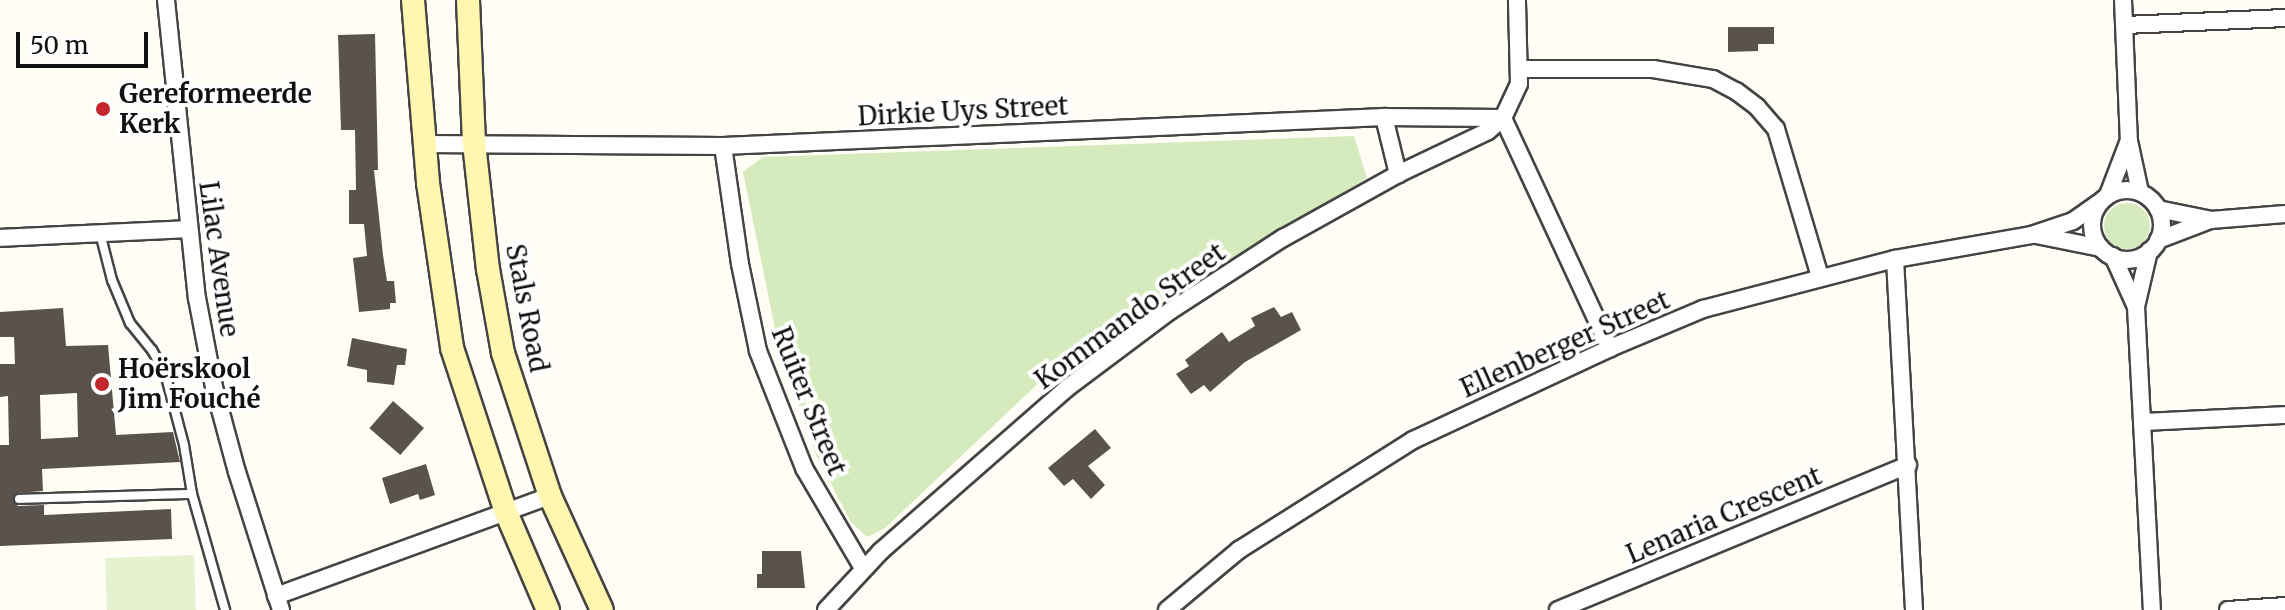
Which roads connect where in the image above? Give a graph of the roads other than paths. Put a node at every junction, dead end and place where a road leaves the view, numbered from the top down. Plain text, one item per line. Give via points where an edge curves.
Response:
1 (166, 0) edge
2 (413, 0) edge
3 (468, 0) edge
4 (1517, 0) edge
5 (2123, 0) edge
6 (2285, 18) edge
7 (2125, 25) junction
8 (1519, 69) junction
9 (1384, 117) junction
10 (1503, 118) junction
11 (2129, 141) junction
12 (474, 143) junction
13 (424, 144) junction
14 (723, 146) junction
15 (1398, 174) junction
16 (2140, 192) junction
17 (2104, 199) junction
18 (2158, 209) junction
19 (2285, 214) edge
20 (2211, 220) junction
21 (188, 229) junction
22 (100, 233) junction
23 (2031, 235) junction
24 (0, 238) edge
25 (2153, 246) junction
26 (2107, 252) junction
27 (1895, 259) junction
28 (1820, 277) junction
29 (2136, 307) junction
30 (1610, 348) junction
31 (2285, 415) edge
32 (2142, 422) junction
33 (1908, 465) junction
34 (192, 494) junction
35 (550, 496) junction
36 (19, 499) dead end
37 (506, 512) junction
38 (863, 568) junction
39 (278, 603) edge
40 (2285, 606) edge
41 (225, 610) edge
42 (548, 610) edge
43 (602, 610) edge
44 (826, 610) edge
45 (1167, 610) edge
46 (1558, 610) edge
47 (1914, 610) edge
48 (2152, 610) edge
49 (2228, 610) edge

1 - 21 street, Lilac Avenue
2 - 13 street
3 - 12 street, Stals Road
4 - 8 street
5 - 7 street
6 - 7 street
7 - 11 street
8 - 10 street via 1519,84
8 - 28 street via 1653,69 1713,79 1736,91 1776,129
9 - 10 street, Dirkie Uys Street
9 - 14 street, Dirkie Uys Street
9 - 15 street
10 - 15 street, Kommando Street via 1488,131
10 - 30 street
11 - 16 street
11 - 17 street
12 - 13 street, Dirkie Uys Street
12 - 14 street, Dirkie Uys Street
12 - 35 street, Stals Road via 503,353
13 - 37 street via 452,348
14 - 38 street, Ruiter Street via 758,351 804,468
15 - 38 street, Kommando Street via 1283,238 1158,319 1067,388
16 - 17 street via 2121,191
16 - 18 street
17 - 23 street, Ellenberger Street via 2073,221
17 - 26 street via 2092,226
18 - 20 street
18 - 25 street via 2162,224
19 - 20 street
20 - 25 street
21 - 22 street
21 - 39 street, Lilac Avenue via 214,387
22 - 24 street
22 - 34 lane via 130,323 165,373
23 - 26 street, Ellenberger Street
23 - 27 street, Ellenberger Street
25 - 26 street via 2132,259
25 - 29 street
26 - 29 street
27 - 28 street, Ellenberger Street
27 - 33 street
28 - 30 street, Ellenberger Street via 1703,309
29 - 32 street
30 - 45 street, Ellenberger Street via 1413,440 1239,550
31 - 32 street
32 - 48 street
33 - 46 street, Lenaria Crescent
33 - 47 street
34 - 36 lane
34 - 41 lane
35 - 37 street
35 - 43 street, Stals Road
37 - 39 street
37 - 42 street
38 - 44 street, Kommando Street
40 - 49 street

